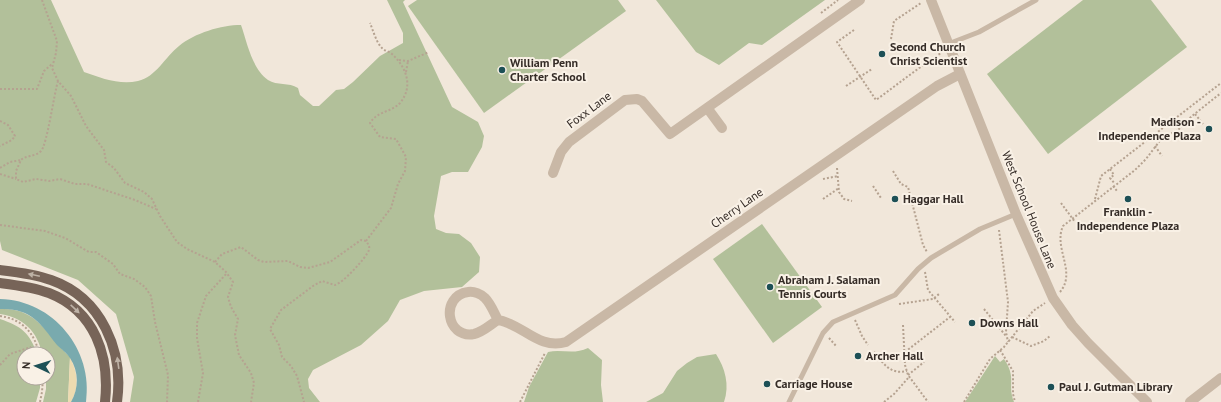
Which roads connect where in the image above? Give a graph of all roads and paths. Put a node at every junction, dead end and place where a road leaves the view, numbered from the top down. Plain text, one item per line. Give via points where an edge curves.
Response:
1 (42, 0) edge
2 (838, 0) edge
3 (860, 0) edge
4 (931, 0) edge
5 (1036, 0) edge
6 (921, 3) dead end
7 (821, 13) dead end
8 (370, 23) dead end
9 (854, 30) dead end
10 (891, 39) dead end
11 (948, 44) junction
12 (429, 52) dead end
13 (941, 53) dead end
14 (398, 60) junction
15 (408, 62) junction
16 (52, 64) junction
17 (872, 69) dead end
18 (406, 73) junction
19 (960, 74) junction
20 (860, 77) junction
21 (58, 81) junction
22 (1221, 83) edge
23 (846, 86) dead end
24 (0, 89) edge
25 (1221, 94) edge
26 (708, 109) junction
27 (1195, 114) junction
28 (0, 121) edge
29 (1203, 124) dead end
30 (722, 128) dead end
31 (0, 146) edge
32 (1154, 146) junction
33 (836, 155) junction
34 (1162, 156) dead end
35 (21, 160) junction
36 (0, 168) edge
37 (1110, 169) junction
38 (893, 171) dead end
39 (553, 173) dead end
40 (0, 174) edge
41 (838, 176) junction
42 (16, 179) junction
43 (823, 179) dead end
44 (873, 186) dead end
45 (1114, 186) junction
46 (908, 187) junction
47 (839, 188) junction
48 (905, 189) dead end
49 (1117, 191) dead end
50 (881, 198) dead end
51 (823, 199) dead end
52 (1095, 200) junction
53 (852, 201) dead end
54 (1061, 203) dead end
55 (156, 210) junction
56 (1016, 214) junction
57 (1072, 218) junction
58 (997, 222) junction
59 (1075, 222) dead end
60 (0, 225) edge
61 (366, 241) junction
62 (923, 245) dead end
63 (215, 262) junction
64 (921, 266) junction
65 (0, 270) edge
66 (227, 272) junction
67 (0, 283) edge
68 (1060, 293) dead end
69 (939, 294) dead end
70 (934, 298) junction
71 (1045, 303) dead end
72 (899, 304) dead end
73 (984, 309) dead end
74 (0, 316) edge
75 (950, 316) junction
76 (498, 320) junction
77 (1025, 321) junction
78 (955, 322) dead end
79 (903, 326) dead end
80 (860, 329) dead end
81 (1032, 329) dead end
82 (824, 332) junction
83 (1006, 336) junction
84 (1050, 336) dead end
85 (1012, 337) junction
86 (1008, 342) junction
87 (549, 344) junction
88 (868, 345) dead end
89 (36, 346) edge
90 (837, 347) dead end
91 (996, 349) dead end
92 (999, 351) junction
93 (16, 352) edge
94 (874, 352) dead end
95 (905, 352) junction
96 (924, 362) dead end
97 (0, 365) edge
98 (907, 371) junction
99 (908, 376) junction
100 (1221, 378) edge
101 (42, 386) edge
102 (40, 402) edge
103 (104, 402) edge
104 (117, 402) edge
105 (167, 402) edge
106 (198, 402) edge
107 (251, 402) edge
108 (304, 402) edge
109 (520, 402) edge
110 (789, 402) edge
111 (884, 402) edge
112 (928, 402) edge
113 (964, 402) edge
114 (1015, 402) edge
115 (1147, 402) edge
116 (1190, 402) edge

1 - 16 path via 57,41
2 - 7 path
3 - 26 street, Foxx Lane
4 - 11 street, West School House Lane
5 - 11 lane via 986,29
6 - 10 path via 894,21
8 - 14 path via 382,48 391,52
9 - 20 path via 837,42
11 - 19 street, West School House Lane
12 - 15 path
13 - 20 path via 876,100
14 - 15 path
14 - 18 path
15 - 18 path
16 - 21 path
16 - 24 path via 44,71 37,89
17 - 20 path
18 - 61 path via 407,87 403,99 398,105 377,115 370,123 380,137 396,139 406,157 405,171 391,208
19 - 33 street, Cherry Lane via 937,86
19 - 56 street, West School House Lane
20 - 23 path
21 - 35 path via 43,148 36,155
21 - 55 path via 71,96 86,126 104,150 106,162 125,183 148,196 154,202
22 - 37 path
25 - 27 path
26 - 30 street
26 - 39 street, Foxx Lane via 670,134 642,101 636,98 625,100 569,142 561,152
27 - 29 path
27 - 32 path via 1178,130 1162,138
28 - 31 path via 8,125 14,136 12,140
32 - 34 path
32 - 45 path via 1140,166
33 - 41 path
33 - 87 street, Cherry Lane via 571,339
35 - 36 path via 10,162
35 - 42 path via 16,171
37 - 45 path via 1114,175 1110,178
37 - 52 path via 1101,176
38 - 46 path via 901,184
40 - 42 path
41 - 43 path
41 - 47 path
42 - 55 path via 23,182 60,179 75,184 87,184
44 - 50 path
45 - 49 path
45 - 52 path
46 - 48 path
46 - 62 path
47 - 51 path
47 - 53 path via 844,199
52 - 57 path
54 - 57 path
55 - 63 path via 177,242
56 - 58 lane
56 - 115 street, West School House Lane via 1043,279 1064,315 1088,344
57 - 59 path
57 - 68 path via 1063,226 1060,236 1067,279
58 - 64 lane via 947,248
58 - 83 path via 1008,302
60 - 105 path via 45,231 65,238 90,252 96,252 113,264 120,274 134,279 145,287 151,296 168,375
61 - 63 path via 357,242 330,262 308,268 300,267 288,260 264,262 241,247 222,254
61 - 108 path via 370,248 342,282 335,285 319,282 289,303 271,324 271,333 279,345 282,357 291,366 299,381
63 - 66 path
64 - 70 path via 926,275 928,290
64 - 82 lane via 895,295 837,319
104 -> 65 main road via 120,380 117,355 109,334 93,308 70,289 53,280
66 - 106 path via 206,296 197,323 203,373
66 - 107 path via 233,282 228,297 238,319 236,344 254,383
67 -> 103 main road via 48,292 70,305 83,317 95,335 104,358
69 - 70 path
70 - 72 path
70 - 75 path
71 - 77 path
73 - 83 path
74 - 89 path via 16,322 30,332
75 - 78 path
75 - 95 path
76 - 76 street via 486,299 471,292 459,295 450,309 451,322 463,333 479,332
76 - 87 street via 507,322
77 - 81 path
77 - 85 path
79 - 95 path
80 - 88 path
82 - 90 path
82 - 110 lane
83 - 86 path
84 - 85 path via 1031,346
85 - 86 path
86 - 92 path
87 - 109 path
91 - 92 path
92 - 113 path via 987,363
92 - 114 path via 1013,371 1012,390
93 - 97 path via 10,354
94 - 98 path via 891,370
95 - 98 path
96 - 99 path
98 - 99 path
99 - 111 path
99 - 112 path
100 - 116 street
101 - 102 path

